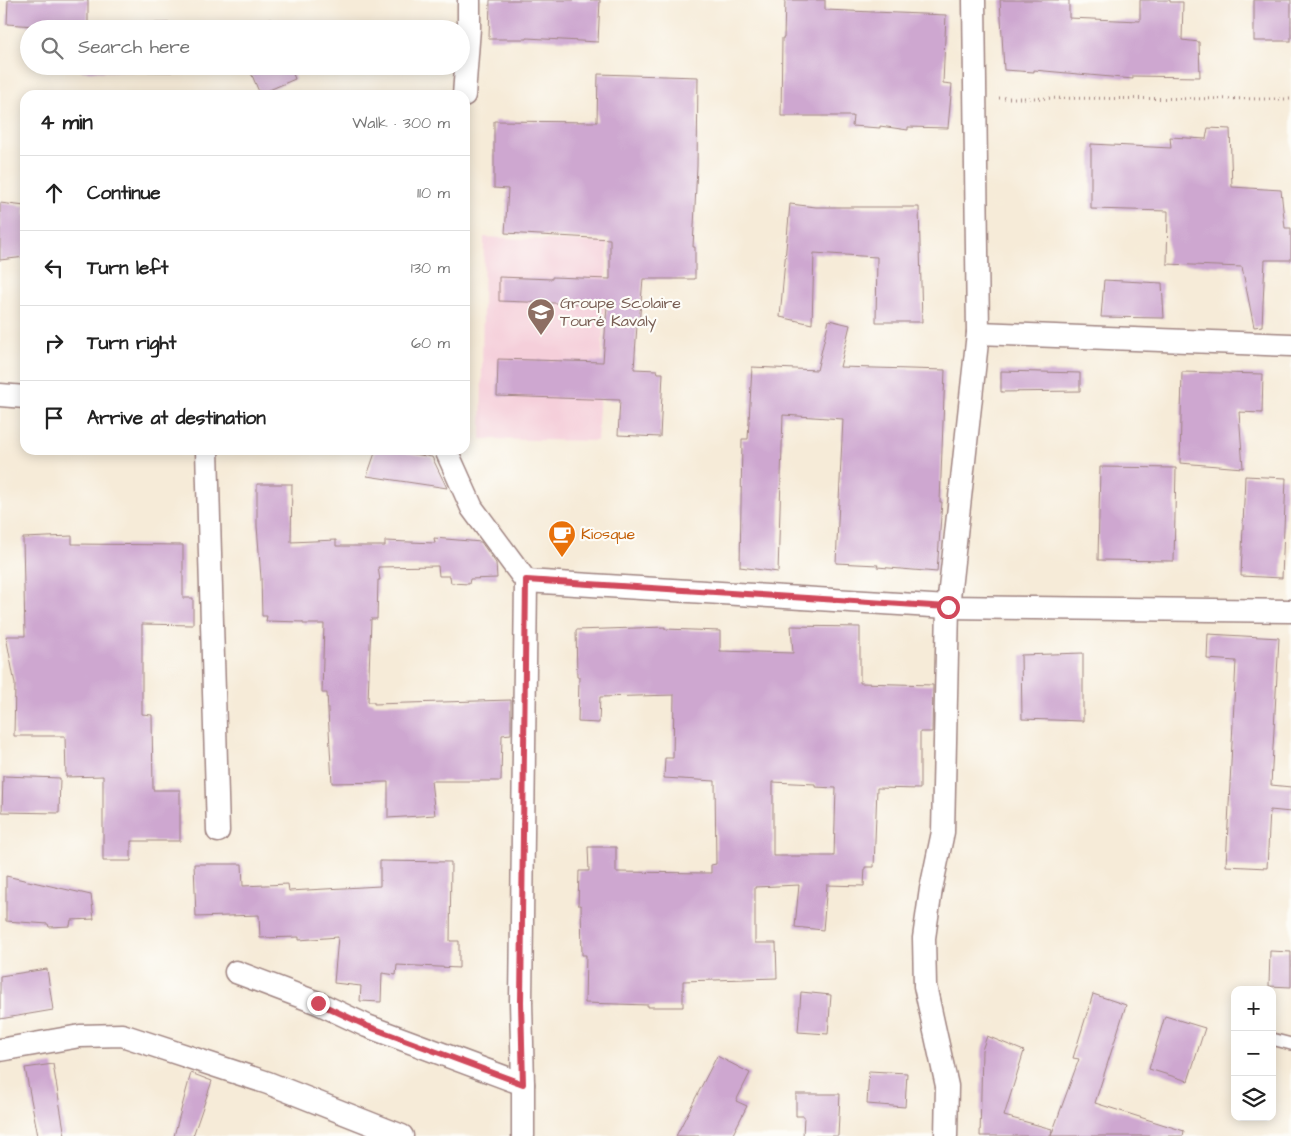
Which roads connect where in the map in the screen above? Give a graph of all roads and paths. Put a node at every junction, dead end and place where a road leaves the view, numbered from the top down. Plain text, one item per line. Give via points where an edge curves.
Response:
1 (469, 0) edge
2 (974, 0) edge
3 (469, 20) edge
4 (465, 75) edge
5 (464, 90) edge
6 (975, 98) junction
7 (1291, 99) edge
8 (978, 332) junction
9 (1291, 345) edge
10 (0, 395) edge
11 (20, 397) edge
12 (207, 455) edge
13 (448, 455) edge
14 (526, 580) junction
15 (948, 607) junction
16 (1291, 611) edge
17 (218, 831) dead end
18 (236, 972) dead end
19 (1276, 1040) edge
20 (1291, 1044) edge
21 (0, 1050) edge
22 (523, 1084) junction
23 (402, 1136) edge
24 (522, 1136) edge
25 (946, 1136) edge

1 - 3 street
2 - 6 street
4 - 5 street
6 - 7 path
6 - 8 street
8 - 9 street
8 - 15 street
10 - 11 street
12 - 17 street
13 - 14 street via 472,508
14 - 15 street
14 - 22 street
15 - 16 street
15 - 25 street via 943,832 924,938 925,986 947,1086
18 - 22 street via 318,1003 367,1026
19 - 20 lane
21 - 23 street via 80,1036 122,1034 268,1083
22 - 24 street

